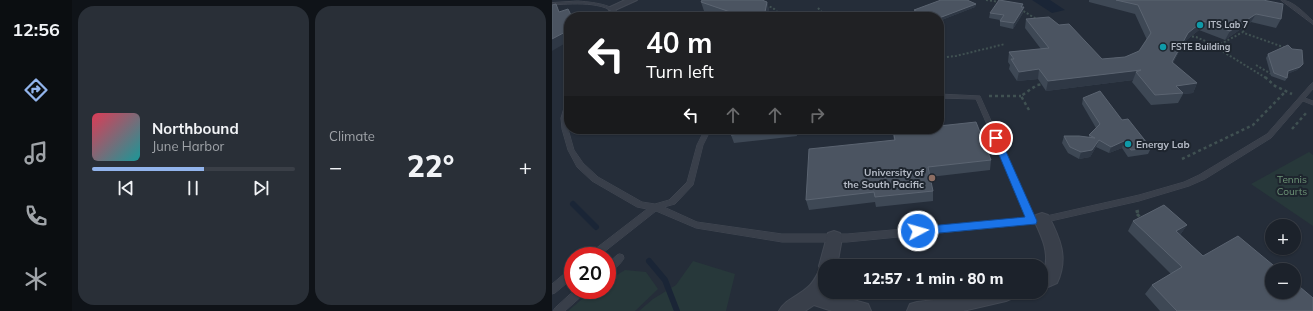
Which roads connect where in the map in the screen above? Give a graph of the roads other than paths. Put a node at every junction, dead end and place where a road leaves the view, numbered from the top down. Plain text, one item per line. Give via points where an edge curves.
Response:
1 (633, 0) edge
2 (1283, 0) edge
3 (552, 4) edge
4 (612, 8) junction
5 (616, 12) edge
6 (1313, 22) edge
7 (1313, 85) edge
8 (944, 96) edge
9 (1301, 98) junction
10 (1313, 103) edge
11 (566, 134) edge
12 (706, 134) edge
13 (655, 207) junction
14 (1037, 221) junction
15 (834, 238) junction
16 (604, 247) edge
17 (620, 258) dead end
18 (830, 259) edge
19 (616, 261) edge
20 (1048, 278) edge
21 (564, 280) edge
22 (552, 290) edge
23 (818, 291) edge
24 (815, 295) junction
25 (572, 299) edge
26 (976, 299) edge
27 (558, 311) edge
28 (789, 311) edge
29 (861, 311) edge
30 (917, 311) edge

1 - 4 street
2 - 6 lane
3 - 4 lane via 592,4
4 - 5 lane
7 - 9 lane
8 - 14 lane via 978,97
9 - 10 lane
9 - 14 lane via 1269,136 1202,177 1139,198
11 - 13 lane via 571,150 580,165 595,179 640,205
12 - 13 lane via 690,184 672,202
13 - 15 lane via 696,225 782,238
13 - 16 lane
14 - 15 lane
14 - 20 street via 1053,242 1056,263
15 - 18 street
17 - 19 lane
21 - 22 lane
23 - 24 street
24 - 28 street
24 - 29 street
25 - 27 lane
26 - 30 street

